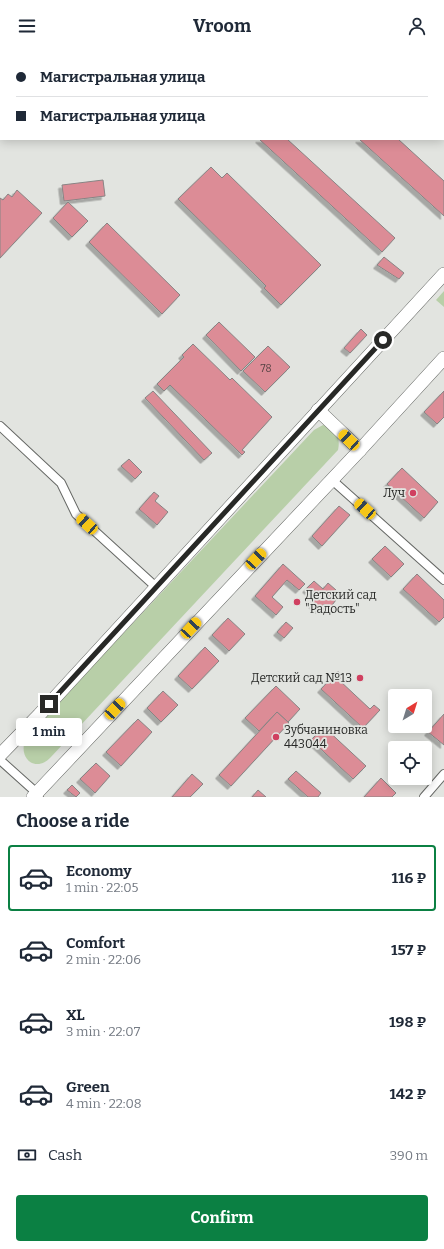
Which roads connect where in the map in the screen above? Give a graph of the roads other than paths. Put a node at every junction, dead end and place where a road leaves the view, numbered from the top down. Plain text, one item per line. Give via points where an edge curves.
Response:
1 (444, 274) edge
2 (444, 358) edge
3 (318, 410) junction
4 (0, 426) edge
5 (360, 450) junction
6 (331, 479) junction
7 (444, 580) edge
8 (156, 587) junction
9 (0, 755) edge
10 (0, 760) edge
11 (444, 774) edge
12 (37, 796) edge
13 (424, 797) edge

1 - 3 main road
2 - 5 main road
3 - 5 main road
3 - 8 main road
4 - 8 street via 61,483 76,514
5 - 6 main road
6 - 7 street
6 - 12 main road
8 - 9 main road
10 - 12 street
11 - 13 street

